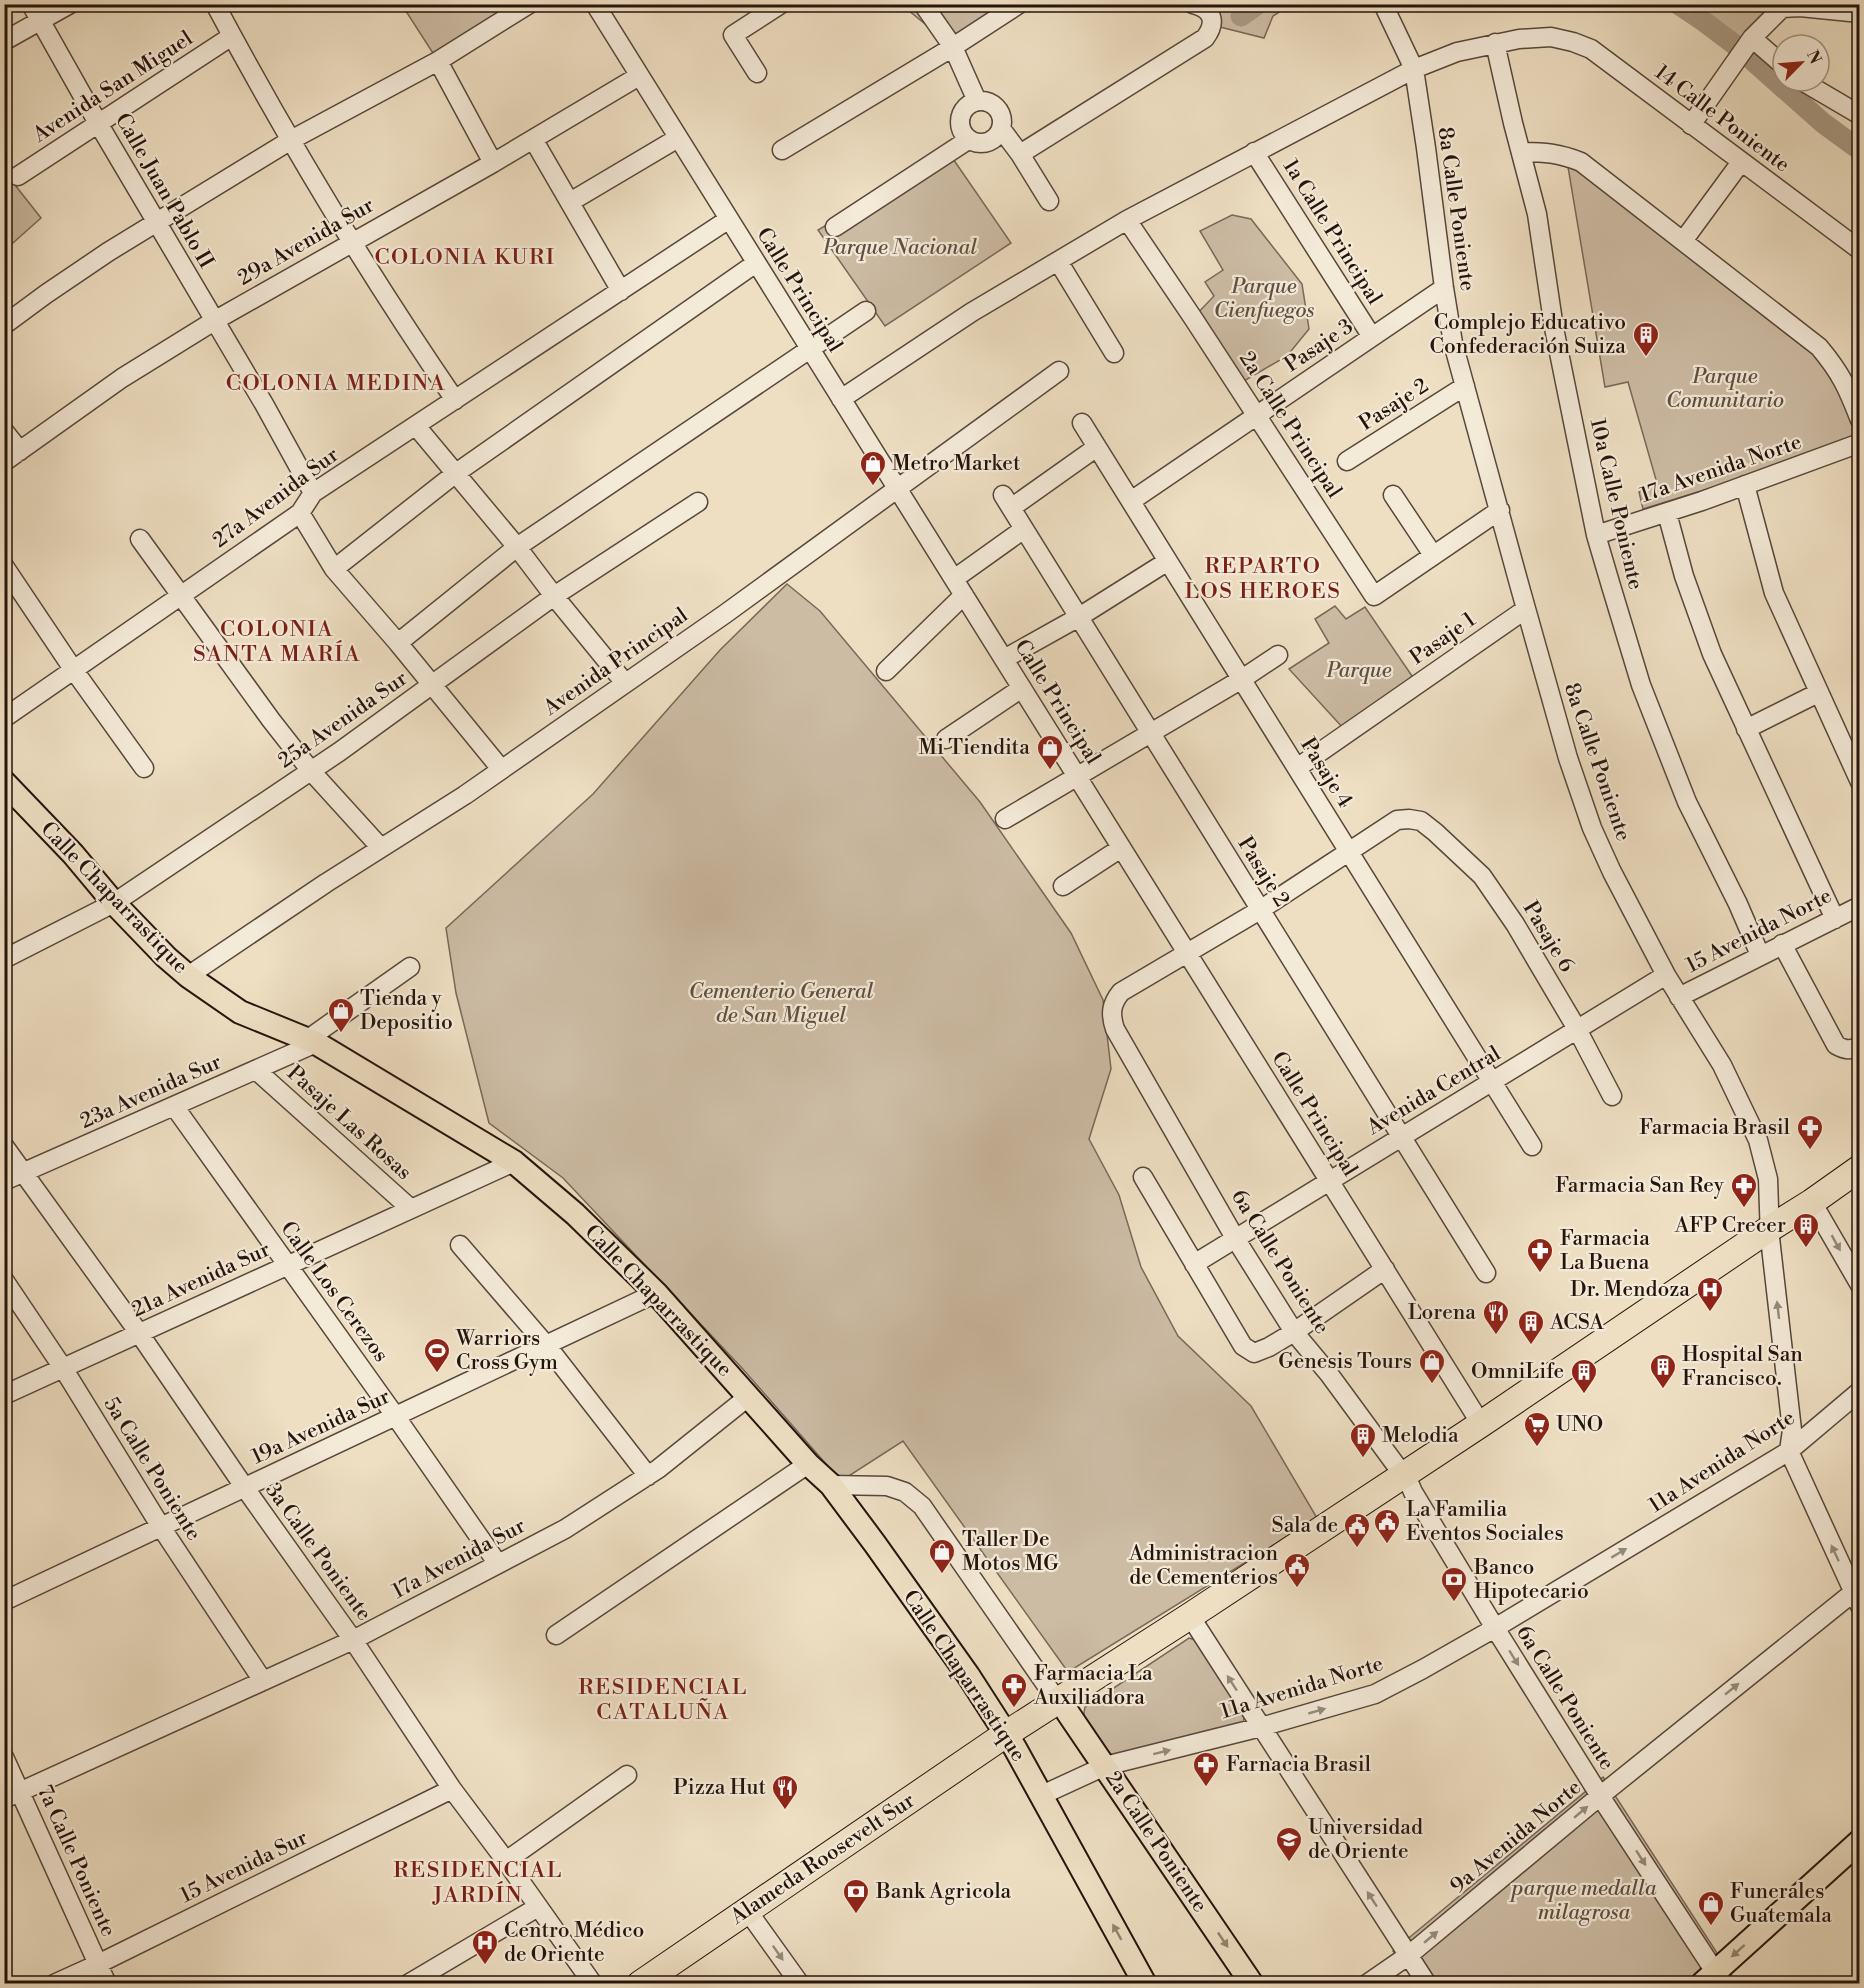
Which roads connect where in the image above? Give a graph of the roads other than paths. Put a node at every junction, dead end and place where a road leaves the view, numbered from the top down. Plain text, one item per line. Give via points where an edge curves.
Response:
1 (31, 4) edge
2 (70, 4) edge
3 (215, 4) edge
4 (529, 4) edge
5 (595, 4) edge
6 (781, 4) edge
7 (923, 4) edge
8 (1019, 4) edge
9 (1193, 4) edge
10 (1383, 4) edge
11 (1860, 14) edge
12 (41, 21) junction
13 (232, 36) junction
14 (1752, 38) junction
15 (4, 41) edge
16 (1495, 43) junction
17 (953, 47) junction
18 (1771, 55) edge
19 (438, 61) junction
20 (1414, 69) junction
21 (757, 74) dead end
22 (639, 76) junction
23 (1821, 93) edge
24 (977, 101) junction
25 (1860, 115) edge
26 (98, 123) junction
27 (1691, 125) junction
28 (1002, 130) junction
29 (678, 138) junction
30 (533, 139) junction
31 (291, 140) junction
32 (968, 140) junction
33 (782, 150) dead end
34 (1254, 152) junction
35 (1521, 152) junction
36 (1020, 154) junction
37 (1741, 162) junction
38 (493, 163) junction
39 (18, 176) dead end
40 (1049, 201) dead end
41 (570, 202) junction
42 (729, 219) junction
43 (1127, 220) junction
44 (157, 223) junction
45 (835, 227) dead end
46 (352, 241) junction
47 (1683, 241) junction
48 (1860, 250) edge
49 (1058, 261) junction
50 (756, 263) junction
51 (1444, 288) junction
52 (621, 291) junction
53 (866, 311) dead end
54 (214, 321) junction
55 (4, 325) edge
56 (1372, 337) junction
57 (809, 348) junction
58 (1114, 353) dead end
59 (1059, 371) dead end
60 (1464, 386) junction
61 (841, 399) junction
62 (455, 400) junction
63 (1257, 415) junction
64 (1860, 420) edge
65 (1082, 423) dead end
66 (416, 426) junction
67 (4, 430) edge
68 (1860, 443) edge
69 (1097, 447) junction
70 (20, 451) junction
71 (1347, 461) dead end
72 (4, 462) edge
73 (456, 473) junction
74 (1745, 485) junction
75 (898, 490) junction
76 (313, 493) junction
77 (1393, 495) dead end
78 (1131, 501) junction
79 (698, 502) dead end
80 (1500, 510) junction
81 (300, 513) junction
82 (1667, 513) junction
83 (1024, 529) junction
84 (1596, 535) junction
85 (140, 539) dead end
86 (517, 547) junction
87 (1433, 555) junction
88 (1168, 561) junction
89 (4, 566) edge
90 (334, 569) junction
91 (954, 579) junction
92 (963, 595) junction
93 (181, 596) junction
94 (554, 596) junction
95 (1526, 609) junction
96 (1079, 617) junction
97 (398, 642) junction
98 (1278, 655) dead end
99 (1004, 659) junction
100 (73, 669) junction
101 (886, 671) dead end
102 (1242, 679) junction
103 (625, 683) junction
104 (433, 685) junction
105 (1022, 688) junction
106 (1818, 693) junction
107 (4, 718) edge
108 (1746, 729) junction
109 (1151, 734) junction
110 (946, 739) dead end
111 (144, 768) dead end
112 (1297, 768) junction
113 (501, 770) junction
114 (311, 771) junction
115 (1077, 777) junction
116 (4, 782) edge
117 (1860, 782) edge
118 (1005, 819) dead end
119 (381, 848) junction
120 (1121, 848) junction
121 (1350, 853) junction
122 (1063, 886) dead end
123 (114, 903) junction
124 (1860, 906) edge
125 (1260, 910) junction
126 (1836, 919) junction
127 (1782, 944) junction
128 (1187, 953) junction
129 (1760, 955) junction
130 (4, 959) edge
131 (410, 966) dead end
132 (1666, 975) junction
133 (188, 976) junction
134 (1679, 997) junction
135 (1577, 1029) junction
136 (312, 1041) junction
137 (1852, 1048) edge
138 (256, 1070) junction
139 (1492, 1081) junction
140 (1612, 1096) dead end
141 (174, 1106) junction
142 (1402, 1137) junction
143 (4, 1146) edge
144 (1532, 1146) dead end
145 (514, 1162) junction
146 (1860, 1168) edge
147 (23, 1173) junction
148 (1143, 1177) dead end
149 (1860, 1180) edge
150 (4, 1181) edge
151 (1330, 1181) junction
152 (1815, 1205) junction
153 (411, 1209) junction
154 (1769, 1233) junction
155 (1235, 1238) junction
156 (460, 1245) dead end
157 (1194, 1264) junction
158 (287, 1266) junction
159 (1385, 1269) junction
160 (1486, 1272) dead end
161 (4, 1280) edge
162 (1860, 1285) edge
163 (656, 1293) junction
164 (1294, 1332) junction
165 (139, 1333) junction
166 (547, 1346) junction
167 (63, 1368) junction
168 (1860, 1391) edge
169 (4, 1395) edge
170 (748, 1397) junction
171 (396, 1417) junction
172 (1481, 1424) junction
173 (1789, 1451) junction
174 (808, 1464) junction
175 (648, 1476) junction
176 (1407, 1478) junction
177 (831, 1485) junction
178 (245, 1488) junction
179 (161, 1527) junction
180 (498, 1564) junction
181 (1857, 1595) edge
182 (4, 1601) edge
183 (1193, 1621) junction
184 (1495, 1628) junction
185 (556, 1635) dead end
186 (353, 1640) junction
187 (263, 1681) junction
188 (1062, 1705) junction
189 (1261, 1727) junction
190 (1011, 1741) junction
191 (4, 1757) edge
192 (1105, 1766) junction
193 (627, 1775) dead end
194 (452, 1789) junction
195 (12, 1795) edge
196 (1042, 1795) junction
197 (1600, 1796) junction
198 (1860, 1841) edge
199 (506, 1861) junction
200 (538, 1907) junction
201 (751, 1916) junction
202 (1409, 1955) junction
203 (98, 1964) junction
204 (1713, 1979) edge
205 (54, 1983) edge
206 (107, 1983) edge
207 (408, 1983) edge
208 (593, 1983) edge
209 (640, 1983) edge
210 (665, 1983) edge
211 (800, 1983) edge
212 (1145, 1983) edge
213 (1252, 1983) edge
214 (1367, 1983) edge
215 (1427, 1983) edge

1 - 12 street, Calle Juan Pablo II
2 - 12 street
3 - 13 street
4 - 19 street
5 - 22 street, Calle Principal
6 - 21 street via 733,36
7 - 17 street
8 - 17 street
9 - 36 street via 1201,6 1212,19 1212,29 1205,38
10 - 20 street, 8a Calle Poniente
11 - 14 street via 1782,8
12 - 15 street
12 - 26 street, Calle Juan Pablo II
13 - 26 street, Avenida San Miguel
13 - 31 street
14 - 18 street
14 - 27 street
16 - 20 street, 14 Calle Poniente via 1457,52
16 - 27 street, 14 Calle Poniente via 1551,37 1591,49
16 - 35 street, 10a Calle Poniente
17 - 24 street
17 - 33 street
19 - 31 street
19 - 38 street
20 - 34 street, 14 Calle Poniente
20 - 51 street, 8a Calle Poniente
22 - 29 street, Calle Principal
22 - 30 street, 29a Avenida Sur
23 - 25 street
24 - 28 street via 994,105 1003,121
24 - 32 street via 966,107 960,118 960,130
26 - 39 street, Avenida San Miguel
26 - 44 street, Calle Juan Pablo II
27 - 37 street, 14 Calle Poniente
28 - 32 street via 994,141 981,144
28 - 36 street
29 - 41 street
29 - 42 street, Calle Principal
30 - 38 street, 29a Avenida Sur
30 - 41 street
31 - 44 street
31 - 46 street
32 - 45 street
34 - 43 street, 14 Calle Poniente
34 - 56 street, 1a Calle Principal
35 - 47 street via 1566,155 1581,162
35 - 84 street, 10a Calle Poniente via 1537,214 1554,328
36 - 40 street
37 - 47 street
37 - 48 street, 14 Calle Poniente
38 - 46 street, 29a Avenida Sur
41 - 52 street
42 - 50 street, Calle Principal
42 - 52 street, 27a Avenida Sur
43 - 49 street, 14 Calle Poniente
43 - 63 street, 2a Calle Principal
44 - 54 street, Calle Juan Pablo II
44 - 55 street via 108,252
46 - 54 street, 29a Avenida Sur
46 - 62 street
47 - 64 street via 1819,347 1845,382
49 - 58 street
49 - 61 street, 14 Calle Poniente via 972,312
50 - 57 street, Calle Principal
50 - 73 street
51 - 56 street, Pasaje 3
51 - 60 street, 8a Calle Poniente
52 - 62 street, 27a Avenida Sur
53 - 57 street
54 - 70 street, 29a Avenida Sur via 122,378
54 - 76 street, Calle Juan Pablo II
56 - 63 street, Pasaje 3
57 - 61 street, Calle Principal
57 - 86 street
59 - 75 street, Avenida Principal
60 - 71 street, Pasaje 2
60 - 80 street, 8a Calle Poniente
61 - 75 street, Calle Principal
62 - 66 street, 27a Avenida Sur
63 - 78 street, Pasaje 3
63 - 87 street, 2a Calle Principal via 1374,596
65 - 69 street, Pasaje 4
66 - 73 street
66 - 76 street, 27a Avenida Sur
67 - 70 street
68 - 74 street, 17a Avenida Norte
69 - 78 street, Pasaje 4
69 - 83 street, Pasaje 2 via 1007,502
70 - 72 street, 29a Avenida Sur
73 - 86 street
73 - 90 street
74 - 82 street, 17a Avenida Norte
74 - 106 street via 1774,593
75 - 91 street, Calle Principal
75 - 103 street, Avenida Principal
76 - 81 street, 27a Avenida Sur
77 - 87 street
78 - 88 street, Pasaje 4
79 - 94 street, 25a Avenida Sur
80 - 87 street
80 - 95 street, 8a Calle Poniente
81 - 90 street
81 - 93 street, 27a Avenida Sur
82 - 84 street, 17a Avenida Norte
82 - 108 street via 1712,654
83 - 91 street
83 - 96 street, Pasaje 2
84 - 129 street, 10a Calle Poniente via 1641,685 1688,802
85 - 93 street
86 - 94 street
86 - 97 street
88 - 96 street
88 - 102 street, Pasaje 4
89 - 100 street
90 - 97 street
91 - 92 street, Calle Principal
92 - 99 street, Calle Principal
92 - 101 street
93 - 100 street, 27a Avenida Sur
93 - 114 street
94 - 103 street
94 - 104 street, 25a Avenida Sur
95 - 112 street, Pasaje 1
95 - 132 street, 8a Calle Poniente via 1592,828
96 - 99 street
96 - 109 street, Pasaje 2
97 - 104 street
98 - 102 street
99 - 105 street, Calle Principal
100 - 107 street, 27a Avenida Sur
100 - 111 street
102 - 109 street
102 - 112 street, Pasaje 4
103 - 113 street, Avenida Principal
104 - 113 street
104 - 114 street, 25a Avenida Sur
105 - 110 street
105 - 115 street, Calle Principal
106 - 108 street
106 - 117 street
108 - 126 street
109 - 115 street
109 - 125 street, Pasaje 2
112 - 121 street, Pasaje 4
113 - 119 street, Avenida Principal
114 - 119 street
114 - 123 street, 25a Avenida Sur
115 - 118 street
115 - 120 street, Calle Principal
116 - 123 main road, Calle Chaparrastique
119 - 133 street, Avenida Principal
120 - 122 street
120 - 128 street, Calle Principal
121 - 125 street
121 - 135 street, Pasaje 6 via 1397,820 1421,821 1482,876
121 - 139 street, Pasaje 4
123 - 130 street, 25a Avenida Sur
123 - 133 main road, Calle Chaparrastique
124 - 126 street, 15 Avenida Norte
125 - 128 street
125 - 142 street, Pasaje 2
126 - 127 street, 15 Avenida Norte
127 - 129 street, 15 Avenida Norte
127 - 137 street via 1831,1038 1836,1045
128 - 151 street, Calle Principal
128 - 155 street, 6a Calle Poniente via 1121,992 1111,1018
129 - 134 street, 15 Avenida Norte
131 - 136 street, 23a Avenida Sur
132 - 134 street, 8a Calle Poniente
132 - 135 street, Avenida Central
133 - 136 main road, Calle Chaparrastique via 240,1012
134 - 154 street, 8a Calle Poniente via 1722,1065 1758,1140 1768,1179
135 - 139 street, Avenida Central
135 - 140 street, Pasaje 6
136 - 138 street, 23a Avenida Sur
136 - 145 main road, Calle Chaparrastique
138 - 141 street, 23a Avenida Sur
138 - 153 street, Pasaje Las Rosas
139 - 142 street, Avenida Central
139 - 144 street, Pasaje 4
141 - 147 street, 23a Avenida Sur
141 - 158 street, Calle Los Cerezos
142 - 151 street, Avenida Central
142 - 160 street, Pasaje 2
143 - 147 street, 3a Calle Poniente
145 - 153 street, 21a Avenida Sur
145 - 163 main road, Calle Chaparrastique via 575,1214
146 - 152 highway
147 - 150 street, 23a Avenida Sur
147 - 165 street, 3a Calle Poniente
148 - 157 street
149 - 152 highway
151 - 155 street, Avenida Central
151 - 159 street, Calle Principal
152 - 154 highway
152 -> 162 street
153 - 158 street, 21a Avenida Sur
154 - 172 highway
173 -> 154 street, 8a Calle Poniente via 1792,1430
154 - 176 highway via 1634,1333
155 - 157 street, Avenida Central
155 - 164 street, 6a Calle Poniente
156 - 166 street
157 - 164 street via 1248,1350 1262,1351
158 - 165 street, 21a Avenida Sur
158 - 171 street, Calle Los Cerezos
159 - 164 street
159 - 172 street, Calle Principal
161 - 167 street, 5a Calle Poniente
163 - 166 street, 19a Avenida Sur
163 - 170 main road, Calle Chaparrastique
164 - 176 street, 6a Calle Poniente
165 - 167 street, 21a Avenida Sur
165 - 178 street, 3a Calle Poniente
166 - 171 street, 19a Avenida Sur
166 - 175 street
167 - 169 street, 21a Avenida Sur
167 - 179 street, 5a Calle Poniente
168 - 173 street, 11a Avenida Norte
170 - 174 main road, Calle Chaparrastique
170 - 175 street, 17a Avenida Sur
171 - 178 street, 19a Avenida Sur
171 - 180 street, Calle Los Cerezos
172 - 176 highway
181 -> 173 street, 8a Calle Poniente
184 -> 173 street, 11a Avenida Norte
174 - 177 main road, Calle Chaparrastique
174 - 185 street
175 - 180 street, 17a Avenida Sur via 565,1529
176 - 183 highway, Alameda Roosevelt Sur
176 - 184 street, 6a Calle Poniente
177 - 188 street, 2a Calle Poniente via 887,1486 905,1492 922,1506
177 - 190 main road, Calle Chaparrastique
178 - 179 street, 19a Avenida Sur
178 - 186 street, 3a Calle Poniente
179 - 182 street, 19a Avenida Sur
179 - 187 street, 5a Calle Poniente
180 - 186 street, 17a Avenida Sur
197 -> 181 street, 9a Avenida Norte
183 - 188 highway, Alameda Roosevelt Sur
189 -> 183 street
189 -> 184 street, 11a Avenida Norte via 1375,1694
184 -> 197 street, 6a Calle Poniente
186 - 187 street, 17a Avenida Sur
186 - 194 street, 3a Calle Poniente
187 - 195 street, 17a Avenida Sur
188 - 190 highway, Alameda Roosevelt Sur
188 - 192 main road, 2a Calle Poniente
192 -> 189 street, 11a Avenida Norte
202 -> 189 street
190 - 196 main road, Calle Chaparrastique
190 - 201 highway, Alameda Roosevelt Sur
191 - 195 street, 7a Calle Poniente
192 - 196 street, 11a Avenida Norte
192 -> 213 main road, 2a Calle Poniente
193 - 199 street
194 - 199 street, 3a Calle Poniente
194 - 203 street, 15 Avenida Sur
195 - 203 street, 7a Calle Poniente
212 -> 196 main road, Calle Chaparrastique
202 -> 197 street, 9a Avenida Norte
197 -> 204 street, 6a Calle Poniente
198 -> 204 main road
199 - 200 street, 3a Calle Poniente
200 - 207 street
200 - 208 street, 3a Calle Poniente
201 - 209 highway, Alameda Roosevelt Sur
201 - 210 highway, Alameda Roosevelt Sur
201 -> 211 street
202 - 214 street, 9a Avenida Norte
202 - 215 street
203 - 205 street, 15 Avenida Sur
203 - 206 street, 7a Calle Poniente

